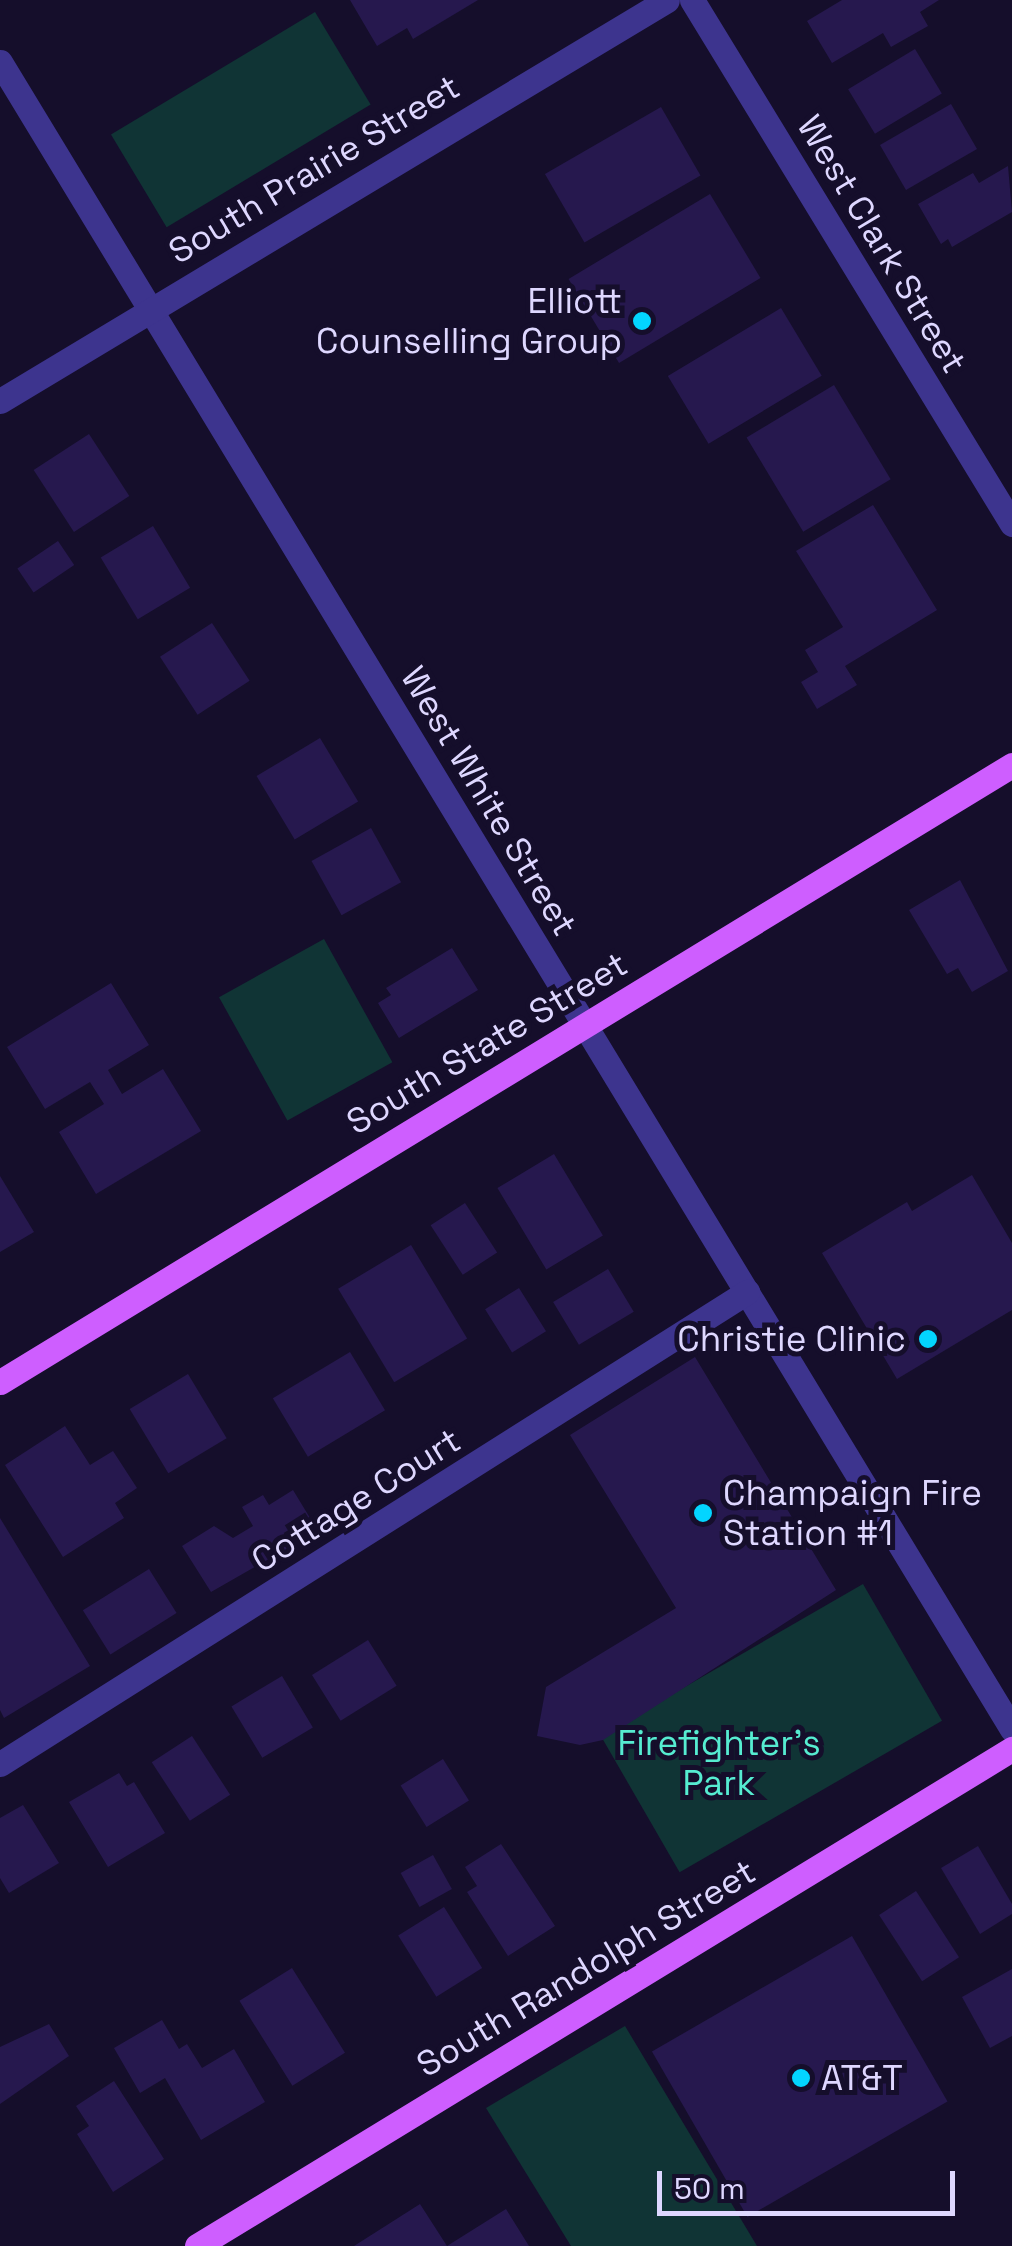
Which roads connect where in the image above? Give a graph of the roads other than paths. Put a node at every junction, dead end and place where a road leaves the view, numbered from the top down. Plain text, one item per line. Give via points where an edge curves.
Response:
1 (667, 0) edge
2 (692, 0) edge
3 (0, 62) edge
4 (151, 310) junction
5 (0, 401) edge
6 (1012, 524) edge
7 (1012, 765) edge
8 (584, 1024) junction
9 (747, 1292) junction
10 (0, 1382) edge
11 (1012, 1729) edge
12 (1012, 1750) edge
13 (0, 1764) edge
14 (197, 2246) edge

1 - 4 street, South Prairie Street
2 - 6 street, West Clark Street
3 - 4 street, West White Street
4 - 5 street, South Prairie Street
4 - 8 street, West White Street
7 - 8 main road, South State Street
8 - 9 street, West White Street
8 - 10 main road, South State Street
9 - 11 street, West White Street
9 - 13 street, Cottage Court
12 - 14 main road, South Randolph Street

